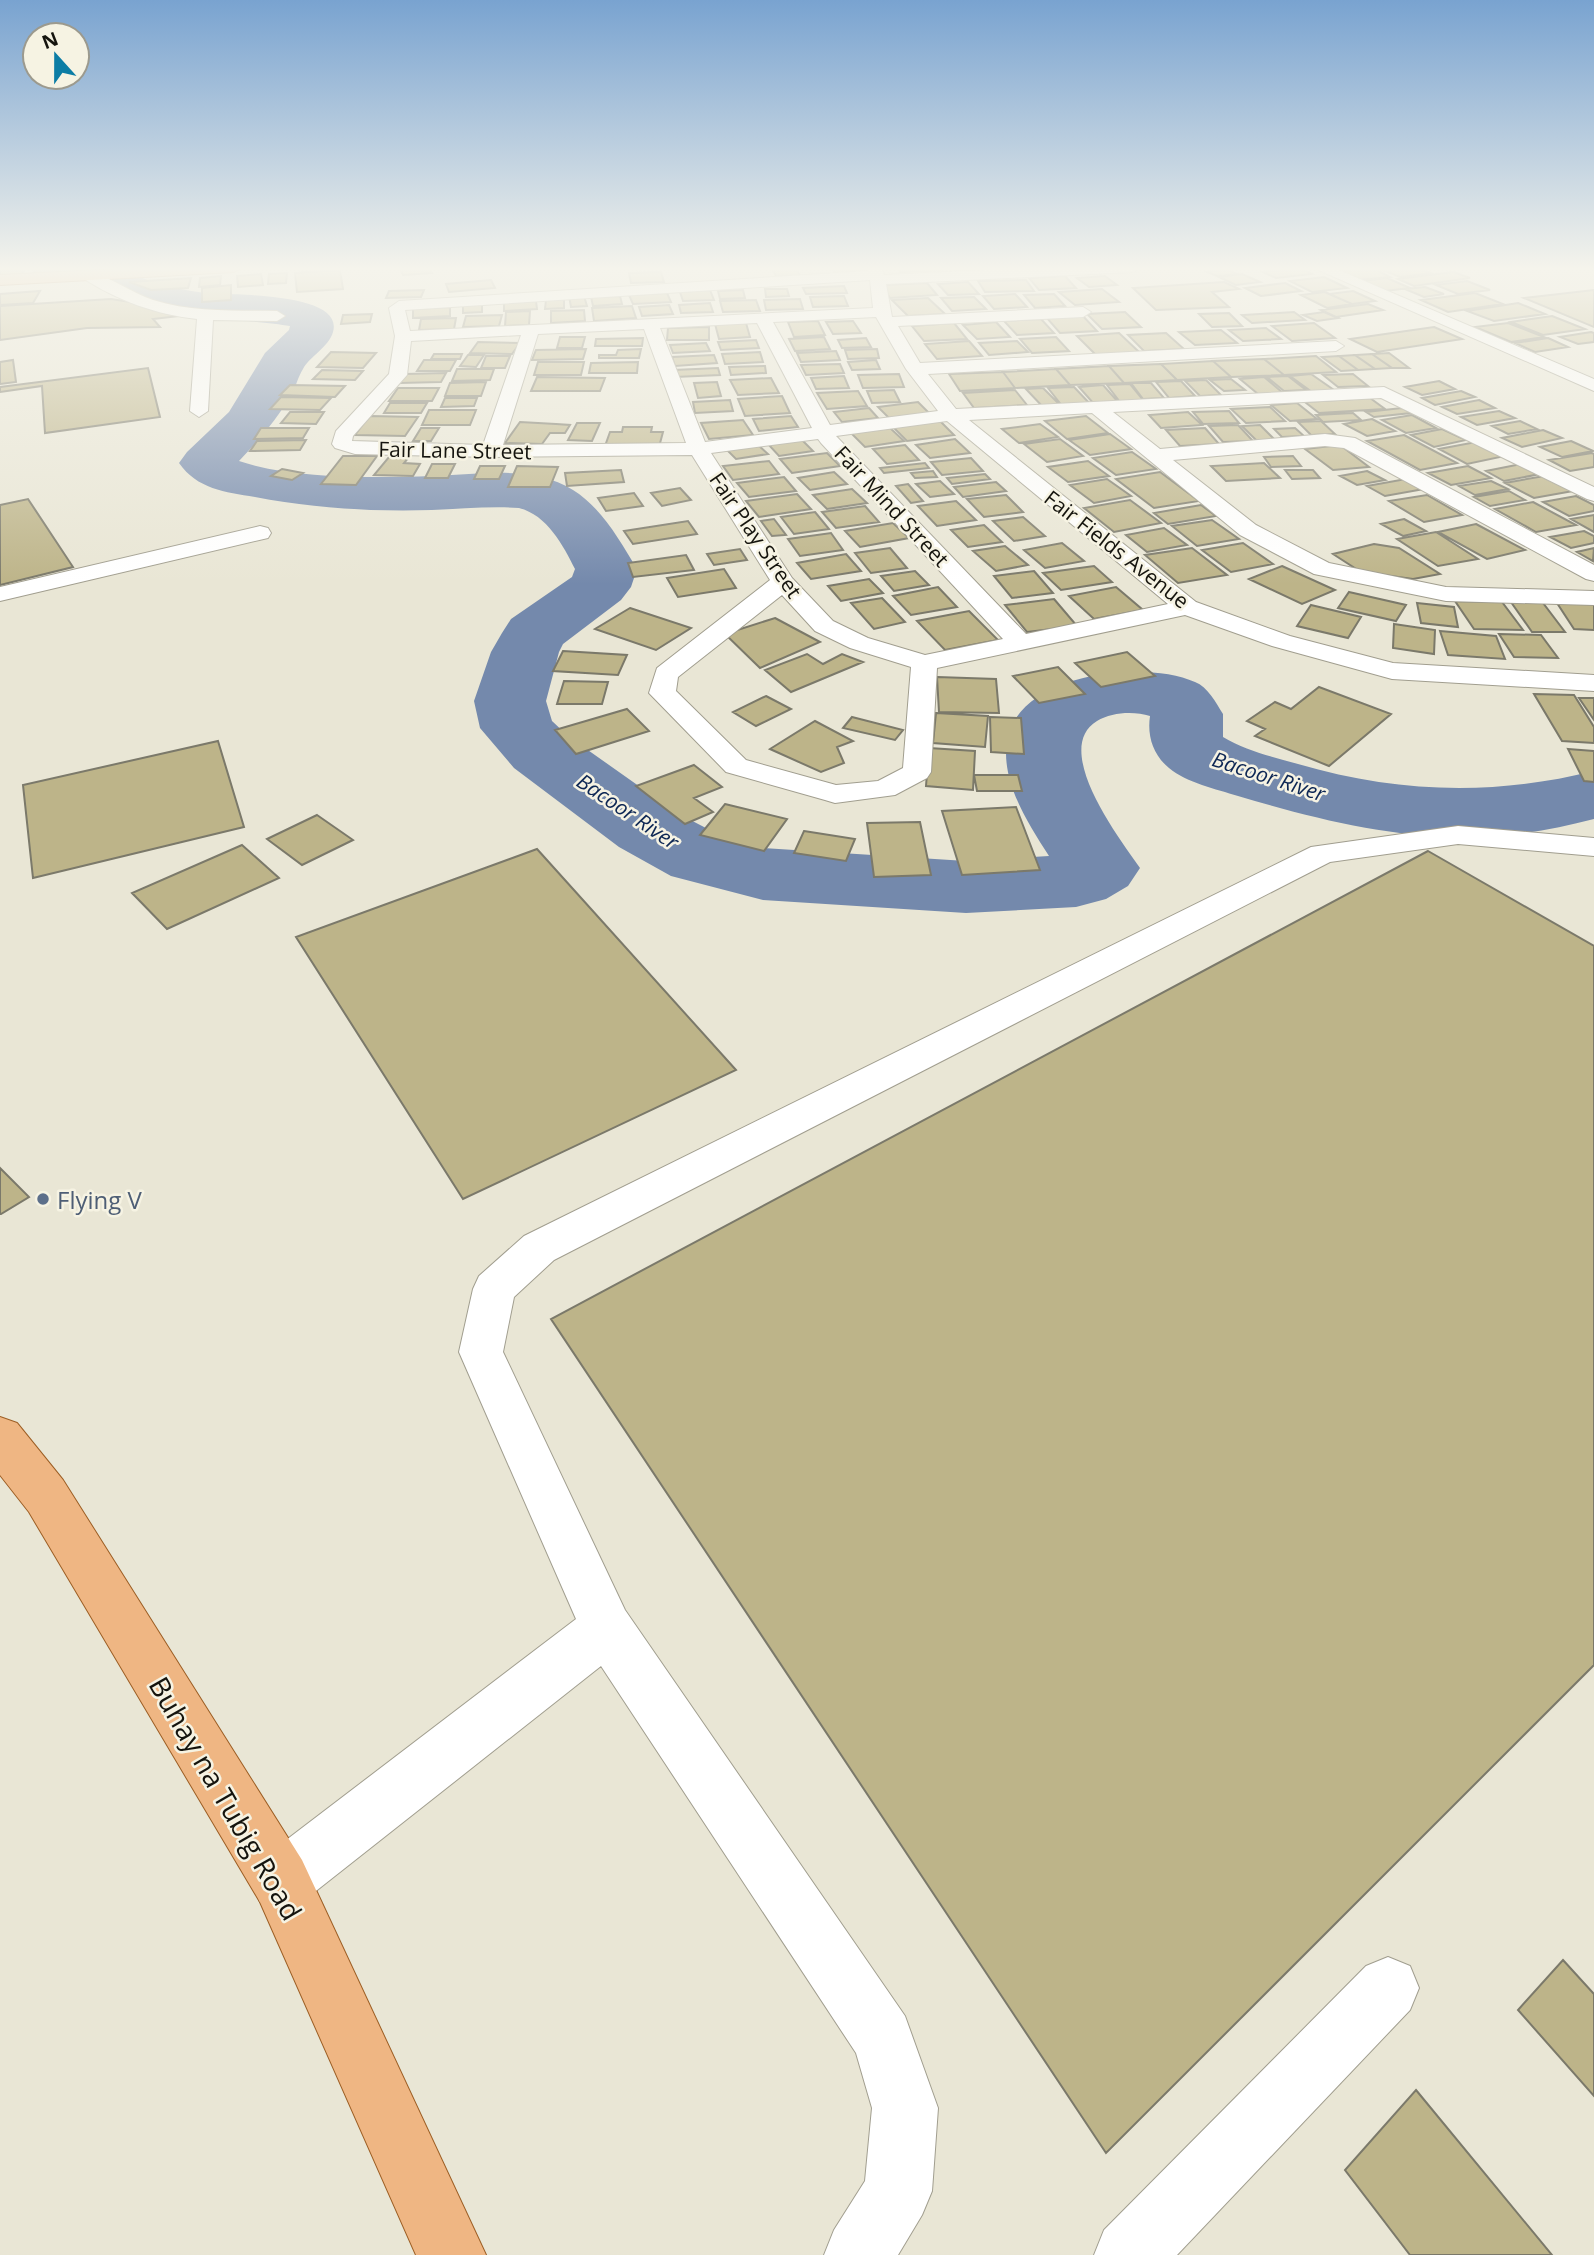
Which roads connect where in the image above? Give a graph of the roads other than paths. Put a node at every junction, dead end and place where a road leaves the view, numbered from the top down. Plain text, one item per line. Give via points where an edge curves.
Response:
1 (201, 373) edge
2 (398, 373) edge
3 (517, 373) edge
4 (669, 373) edge
5 (792, 373) edge
6 (918, 373) edge
7 (1564, 373) edge
8 (1594, 386) edge
9 (1098, 409) junction
10 (199, 411) dead end
11 (951, 415) junction
12 (823, 433) junction
13 (698, 449) junction
14 (491, 451) junction
15 (1157, 455) junction
16 (1594, 495) edge
17 (260, 533) dead end
18 (1594, 574) edge
19 (783, 582) junction
20 (0, 594) edge
21 (1594, 597) edge
22 (1187, 607) junction
23 (1022, 644) junction
24 (924, 663) junction
25 (1594, 683) edge
26 (1594, 847) edge
27 (0, 1438) edge
28 (607, 1628) junction
29 (281, 1881) junction
30 (1388, 1989) dead end
31 (451, 2255) edge
32 (859, 2255) edge
33 (1129, 2255) edge

1 - 10 street
2 - 14 street, Fair Lane Street via 343,435 342,444
3 - 14 street
4 - 13 street, Fair Play Street
5 - 12 street, Fair Mind Street
6 - 11 street, Fair Fields Avenue
7 - 8 street
9 - 11 street, Fair Lane Street
9 - 15 street
9 - 16 street, Fair Lane Street via 1384,392
11 - 12 street, Fair Lane Street
11 - 22 street, Fair Fields Avenue
12 - 13 street, Fair Lane Street
12 - 23 street, Fair Mind Street
13 - 14 street, Fair Lane Street
13 - 19 street, Fair Play Street
15 - 18 street via 1325,440 1348,442
15 - 21 street via 1248,530 1322,569 1446,594
17 - 20 street
19 - 24 street, Fair Play Street via 824,626
19 - 24 street via 666,674 662,693 736,766 835,794 885,789 917,772
22 - 23 street, Fair Play Street
22 - 25 street, Fair Fields Avenue via 1281,641 1392,671
23 - 24 street, Fair Play Street
26 - 28 street via 1458,835 1322,854 539,1248 494,1289 481,1352
27 - 29 main road, Buhay na Tubig Road via 46,1496
28 - 29 street
28 - 32 street via 884,2038 905,2108 898,2191
29 - 31 main road, Buhay na Tubig Road
30 - 33 street

